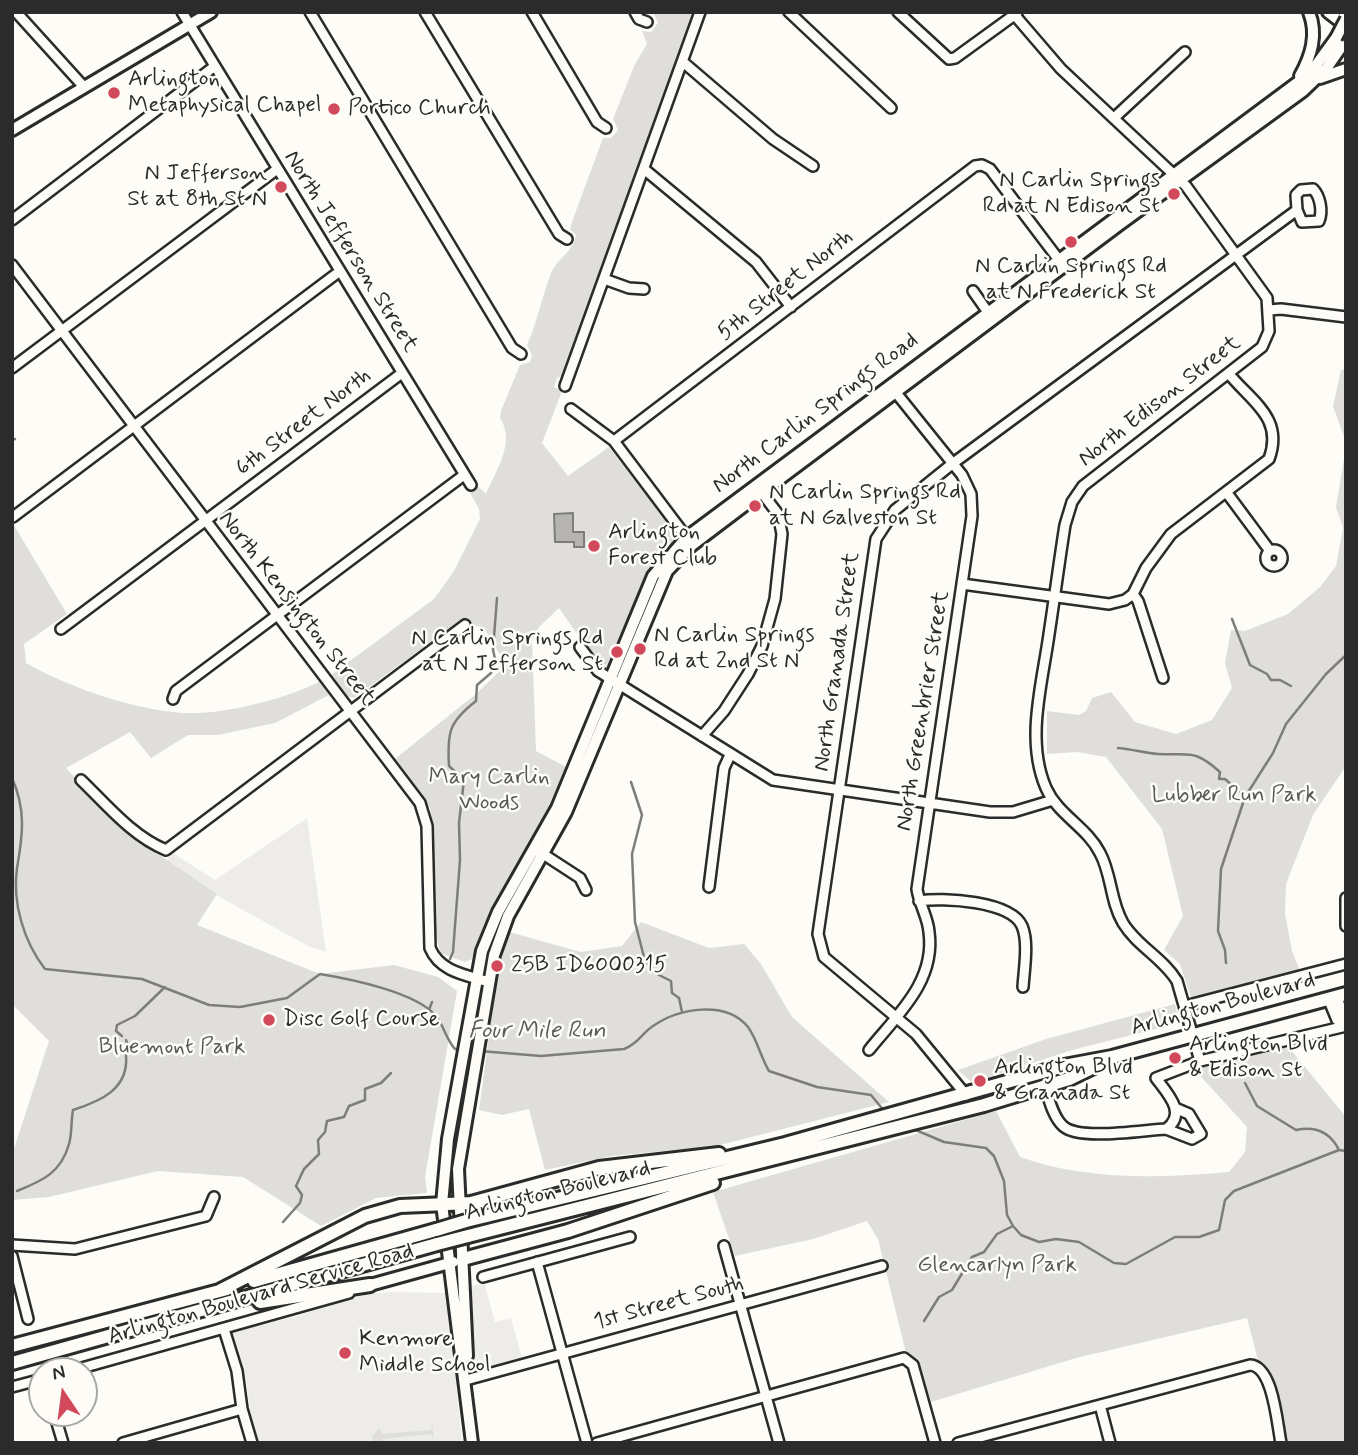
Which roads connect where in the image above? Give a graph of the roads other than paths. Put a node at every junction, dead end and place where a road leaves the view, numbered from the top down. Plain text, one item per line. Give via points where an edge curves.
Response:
1 (16, 12) edge
2 (182, 12) edge
3 (211, 12) edge
4 (310, 12) edge
5 (425, 12) edge
6 (532, 12) edge
7 (635, 12) edge
8 (700, 12) edge
9 (789, 12) edge
10 (898, 12) edge
11 (1309, 12) edge
12 (1328, 12) edge
13 (1015, 13) edge
14 (1346, 19) edge
15 (648, 22) dead end
16 (190, 25) junction
17 (1346, 26) edge
18 (1342, 41) edge
19 (1185, 52) dead end
20 (683, 62) junction
21 (215, 66) junction
22 (1346, 69) edge
23 (1314, 81) junction
24 (1297, 83) junction
25 (84, 87) junction
26 (891, 108) dead end
27 (1114, 117) junction
28 (606, 128) dead end
29 (12, 130) edge
30 (813, 166) dead end
31 (644, 169) junction
32 (276, 170) junction
33 (1176, 177) junction
34 (1297, 210) dead end
35 (12, 220) edge
36 (567, 239) dead end
37 (1236, 253) junction
38 (1061, 262) junction
39 (12, 265) edge
40 (340, 271) junction
41 (604, 279) junction
42 (643, 289) dead end
43 (973, 291) dead end
44 (791, 307) junction
45 (1269, 310) junction
46 (990, 315) junction
47 (1346, 317) edge
48 (62, 331) junction
49 (521, 354) dead end
50 (12, 368) edge
51 (402, 373) junction
52 (1229, 374) junction
53 (565, 386) dead end
54 (893, 388) junction
55 (571, 408) dead end
56 (134, 426) junction
57 (614, 441) junction
58 (952, 464) junction
59 (464, 475) junction
60 (471, 485) dead end
61 (759, 489) junction
62 (1227, 493) junction
63 (13, 517) edge
64 (204, 521) junction
65 (690, 541) junction
66 (1270, 551) dead end
67 (962, 584) junction
68 (1133, 594) junction
69 (1054, 597) junction
70 (278, 615) junction
71 (466, 625) dead end
72 (61, 629) dead end
73 (580, 647) dead end
74 (1163, 678) dead end
75 (615, 681) junction
76 (173, 699) dead end
77 (350, 710) junction
78 (702, 736) junction
79 (730, 755) junction
80 (81, 780) dead end
81 (839, 790) junction
82 (1053, 800) junction
83 (928, 804) junction
84 (540, 852) junction
85 (709, 887) dead end
86 (586, 890) dead end
87 (1346, 898) edge
88 (919, 901) junction
89 (1345, 910) edge
90 (1346, 926) edge
91 (1346, 964) edge
92 (476, 978) junction
93 (489, 982) junction
94 (1023, 987) dead end
95 (1337, 996) edge
96 (1185, 1006) junction
97 (897, 1019) junction
98 (1346, 1026) edge
99 (1192, 1035) junction
100 (869, 1050) dead end
101 (1112, 1057) junction
102 (1200, 1061) junction
103 (1045, 1087) junction
104 (967, 1095) junction
105 (1175, 1108) junction
106 (1166, 1129) junction
107 (787, 1150) junction
108 (214, 1197) dead end
109 (457, 1204) junction
110 (442, 1205) junction
111 (630, 1237) dead end
112 (12, 1245) edge
113 (724, 1246) dead end
114 (12, 1256) edge
115 (463, 1259) junction
116 (537, 1262) junction
117 (449, 1263) junction
118 (882, 1266) dead end
119 (483, 1277) dead end
120 (370, 1285) junction
121 (219, 1291) junction
122 (454, 1300) junction
123 (740, 1304) junction
124 (214, 1308) junction
125 (467, 1316) junction
126 (28, 1319) dead end
127 (224, 1329) junction
128 (12, 1346) edge
129 (562, 1354) junction
130 (12, 1363) edge
131 (98, 1364) edge
132 (466, 1380) junction
133 (766, 1396) junction
134 (1100, 1405) junction
135 (242, 1409) junction
136 (123, 1443) edge
137 (252, 1443) edge
138 (472, 1443) edge
139 (587, 1443) edge
140 (597, 1443) edge
141 (779, 1443) edge
142 (935, 1443) edge
143 (958, 1443) edge
144 (1110, 1443) edge
145 (1281, 1443) edge

1 - 25 street
2 - 16 street, North Jefferson Street
3 - 16 main road
4 - 49 street via 512,348
5 - 36 street via 559,234
6 - 28 street via 597,122
7 - 15 street
8 - 20 street
9 - 26 street
10 - 13 street via 949,59
11 - 24 main road via 1312,49
12 - 17 main road
13 - 27 street via 1061,69
14 - 18 main road, North Carlin Springs Road, bridge
16 - 21 street, North Jefferson Street
16 - 25 main road
18 - 23 main road, North Carlin Springs Road
18 - 24 main road, North Carlin Springs Road
19 - 27 street
20 - 30 street via 773,139
20 - 31 street
21 - 32 street, North Jefferson Street
21 - 35 street
22 - 23 main road
23 - 33 main road, North Carlin Springs Road
24 - 33 main road, North Carlin Springs Road
25 - 29 main road
27 - 33 street
31 - 41 street
31 - 44 street via 756,262
32 - 40 street, North Jefferson Street
32 - 48 street
33 - 37 street
33 - 38 main road, North Carlin Springs Road
34 - 37 street, North Granada Street
37 - 45 street via 1267,298
37 - 58 street, North Granada Street
38 - 44 street, 5th Street North via 982,164 968,170
38 - 46 main road, North Carlin Springs Road
39 - 48 street, North Kensington Street
40 - 51 street, North Jefferson Street
40 - 56 street
41 - 42 street
41 - 53 street
43 - 46 street
44 - 57 street, 5th Street North
45 - 47 street
45 - 52 street, North Edison Street via 1269,331 1262,346
46 - 54 main road, North Carlin Springs Road
48 - 50 street
48 - 56 street, North Kensington Street
51 - 59 street, North Jefferson Street
51 - 64 street, 6th Street North
52 - 62 street via 1271,422 1275,444 1269,459
52 - 69 street, North Edison Street via 1083,485 1065,525
54 - 58 street, North Greenbrier Street
54 - 61 main road, North Carlin Springs Road
55 - 57 street
56 - 63 street
56 - 64 street, North Kensington Street
57 - 65 street
58 - 67 street, North Greenbrier Street via 971,494
58 - 81 street, North Granada Street via 895,510 876,539
59 - 60 street, North Jefferson Street
59 - 70 street
61 - 65 main road, North Carlin Springs Road
61 - 78 street via 778,514 782,534 775,599 762,646 748,674
62 - 66 street
62 - 68 street via 1171,534
64 - 70 street, North Kensington Street
64 - 72 street, 6th Street North
65 - 75 main road, North Carlin Springs Road via 662,581
67 - 69 street
67 - 83 street, North Greenbrier Street
68 - 69 street via 1109,604
68 - 74 street
69 - 82 street, North Edison Street via 1036,737 1038,766
70 - 76 street via 176,691
70 - 77 street, North Kensington Street
71 - 77 street
73 - 75 street via 598,671
75 - 78 street
75 - 84 main road, North Carlin Springs Road via 566,812
77 - 80 street via 166,850 126,824
77 - 92 street, North Kensington Street via 424,813 429,941 434,959
78 - 79 street
79 - 81 street via 773,780
79 - 85 street via 724,768
81 - 83 street
81 - 97 street, North Granada Street via 818,934 824,957
82 - 83 street via 1013,812
82 - 96 street, North Edison Street via 1094,843 1105,864 1119,917 1170,970
83 - 88 street, North Greenbrier Street
84 - 86 street via 580,878
84 - 92 main road, North Carlin Springs Road via 488,933
84 - 93 main road, North Carlin Springs Road via 499,937
87 - 89 street
88 - 94 street via 933,898 1009,911 1022,925
88 - 97 street, North Greenbrier Street via 930,932 926,964 919,986
89 - 90 street
91 - 96 street
92 - 93 street, North Kensington Street
92 - 110 main road, North Carlin Springs Road via 443,1172
93 - 109 main road, North Carlin Springs Road via 458,1169
95 - 98 street
95 - 99 highway, Arlington Boulevard
96 - 99 street, North Edison Street
97 - 100 street, North Greenbrier Street
97 - 104 street, North Granada Street via 916,1034
98 - 102 street
99 - 101 highway, Arlington Boulevard
99 - 102 street, North Edison Street
101 - 103 highway, Arlington Boulevard
101 - 104 highway, Arlington Boulevard
102 - 105 street via 1156,1078
103 - 106 street via 1058,1120 1069,1130
103 - 107 highway, Arlington Boulevard via 858,1139
104 - 107 highway, Arlington Boulevard via 837,1130
105 - 106 street via 1176,1117
105 - 106 street via 1189,1114 1201,1134 1192,1139
107 - 109 highway via 599,1168
107 - 115 highway via 618,1215
107 - 121 highway, Arlington Boulevard, bridge via 466,1221
107 - 124 highway, Arlington Boulevard, bridge
108 - 112 street via 206,1216 114,1240 75,1249
109 - 110 highway
109 - 115 main road, North Carlin Springs Road
110 - 117 main road, North Carlin Springs Road
110 - 121 highway via 400,1206 365,1216
111 - 116 street
113 - 123 street
114 - 126 street
115 - 117 main road, Arlington Boulevard Service Road
115 - 125 main road, North Carlin Springs Road
116 - 119 street
116 - 129 street
117 - 120 main road, Arlington Boulevard Service Road
117 - 122 main road, North Carlin Springs Road
118 - 123 street, 1st Street South
120 - 124 highway
120 - 127 street, Arlington Boulevard Service Road
121 - 128 highway, Arlington Boulevard
122 - 125 main road
122 - 132 main road, North Carlin Springs Road
123 - 129 street, 1st Street South
123 - 133 street
124 - 130 highway, Arlington Boulevard
125 - 132 main road, North Carlin Springs Road
127 - 131 street, Arlington Boulevard Service Road
127 - 135 street
129 - 132 street, 1st Street South
129 - 139 street
132 - 138 main road
133 - 140 street
133 - 141 street
133 - 142 street via 904,1358 914,1365
134 - 143 street
134 - 144 street
134 - 145 street via 1250,1365 1260,1368 1268,1379
135 - 136 street
135 - 137 street

